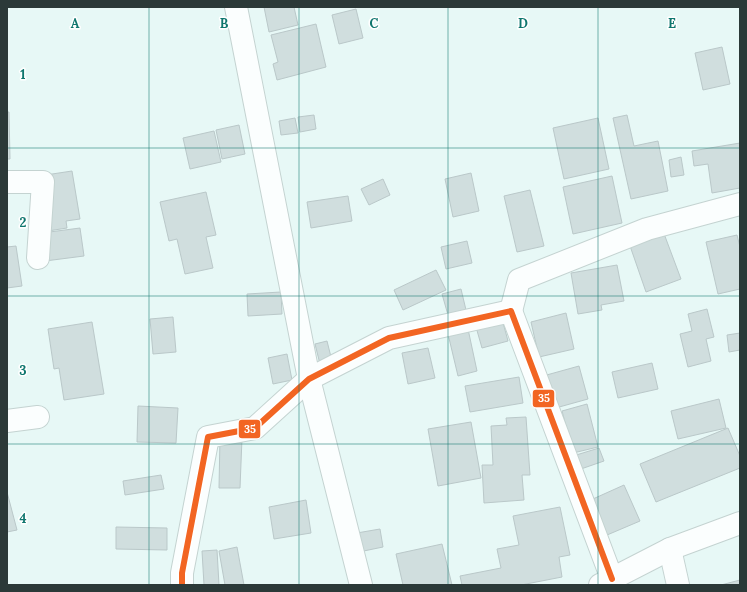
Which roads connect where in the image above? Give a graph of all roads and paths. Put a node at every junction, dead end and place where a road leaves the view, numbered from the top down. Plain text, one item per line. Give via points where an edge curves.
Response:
1 (236, 7) edge
2 (7, 182) edge
3 (740, 204) edge
4 (38, 258) dead end
5 (512, 311) junction
6 (310, 379) junction
7 (38, 417) dead end
8 (7, 421) edge
9 (740, 523) edge
10 (670, 549) junction
11 (606, 582) edge
12 (182, 585) edge
13 (361, 585) edge
14 (678, 585) edge

1 - 6 street
2 - 4 street via 43,182
3 - 5 street via 646,229 519,280
5 - 6 street via 389,338
5 - 11 street
6 - 12 street via 255,428 208,437 182,573
6 - 13 street
7 - 8 street
9 - 10 street
10 - 11 street
10 - 14 street

